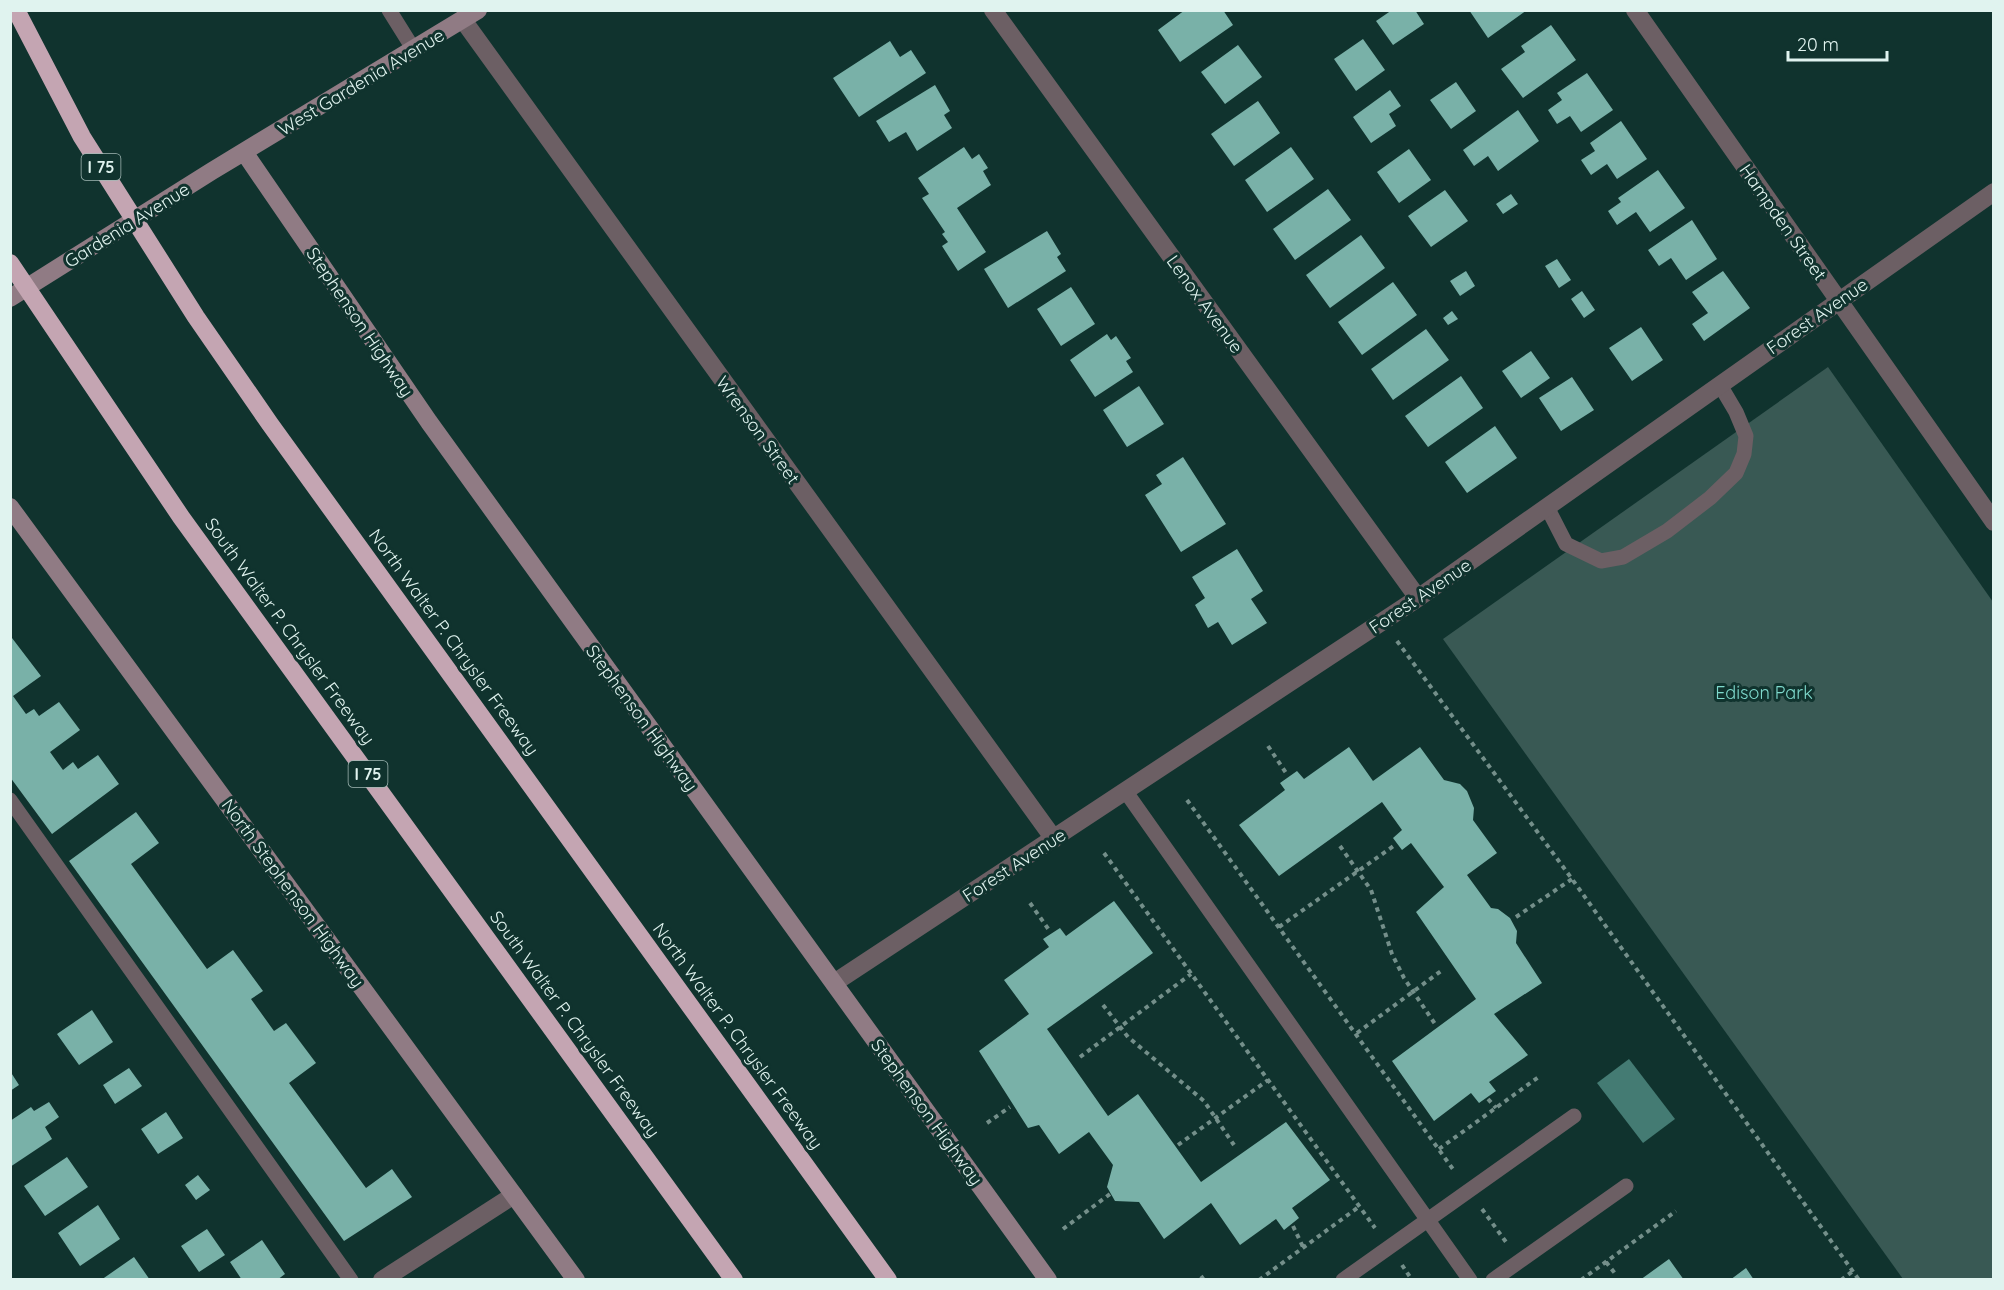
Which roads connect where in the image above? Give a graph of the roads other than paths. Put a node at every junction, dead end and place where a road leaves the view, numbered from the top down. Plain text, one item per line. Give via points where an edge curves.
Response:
1 (16, 10) edge
2 (389, 10) edge
3 (478, 10) edge
4 (993, 10) edge
5 (1635, 10) edge
6 (463, 20) junction
7 (414, 50) junction
8 (244, 152) junction
9 (1994, 192) edge
10 (10, 263) edge
11 (10, 298) edge
12 (1838, 300) junction
13 (1720, 385) junction
14 (10, 507) edge
15 (1547, 507) junction
16 (1994, 522) edge
17 (1418, 598) junction
18 (1126, 792) junction
19 (10, 800) edge
20 (1054, 839) junction
21 (834, 983) junction
22 (1574, 1116) dead end
23 (1626, 1186) dead end
24 (514, 1195) junction
25 (1429, 1221) junction
26 (351, 1280) edge
27 (382, 1280) edge
28 (576, 1280) edge
29 (734, 1280) edge
30 (888, 1280) edge
31 (1048, 1280) edge
32 (1343, 1280) edge
33 (1470, 1280) edge
34 (1493, 1280) edge

1 - 30 highway, North Walter P. Chrysler Freeway / I 75 via 82,137 203,327
2 - 7 lane
3 - 6 main road, West Gardenia Avenue
4 - 17 street, Lenox Avenue
5 - 12 street, Hampden Street
6 - 7 main road, West Gardenia Avenue
6 - 20 street, Wrenson Street
7 - 8 main road, West Gardenia Avenue
8 - 11 main road, Gardenia Avenue
8 - 21 main road, Stephenson Highway via 429,422
9 - 12 street, Forest Avenue
10 - 29 highway, South Walter P. Chrysler Freeway / I 75 via 181,517
12 - 13 street, Forest Avenue
12 - 16 street, Hampden Street
13 - 15 street, Forest Avenue
13 - 15 lane via 1746,436 1744,454 1736,473 1667,531 1623,557 1601,561 1566,544
14 - 24 main road, North Stephenson Highway
15 - 17 street, Forest Avenue
17 - 18 street, Forest Avenue
18 - 20 street, Forest Avenue
18 - 25 lane
19 - 26 lane
20 - 21 street, Forest Avenue
21 - 31 main road, Stephenson Highway
22 - 25 lane
23 - 34 lane
24 - 27 street
24 - 28 main road, North Stephenson Highway
25 - 32 lane
25 - 33 lane

